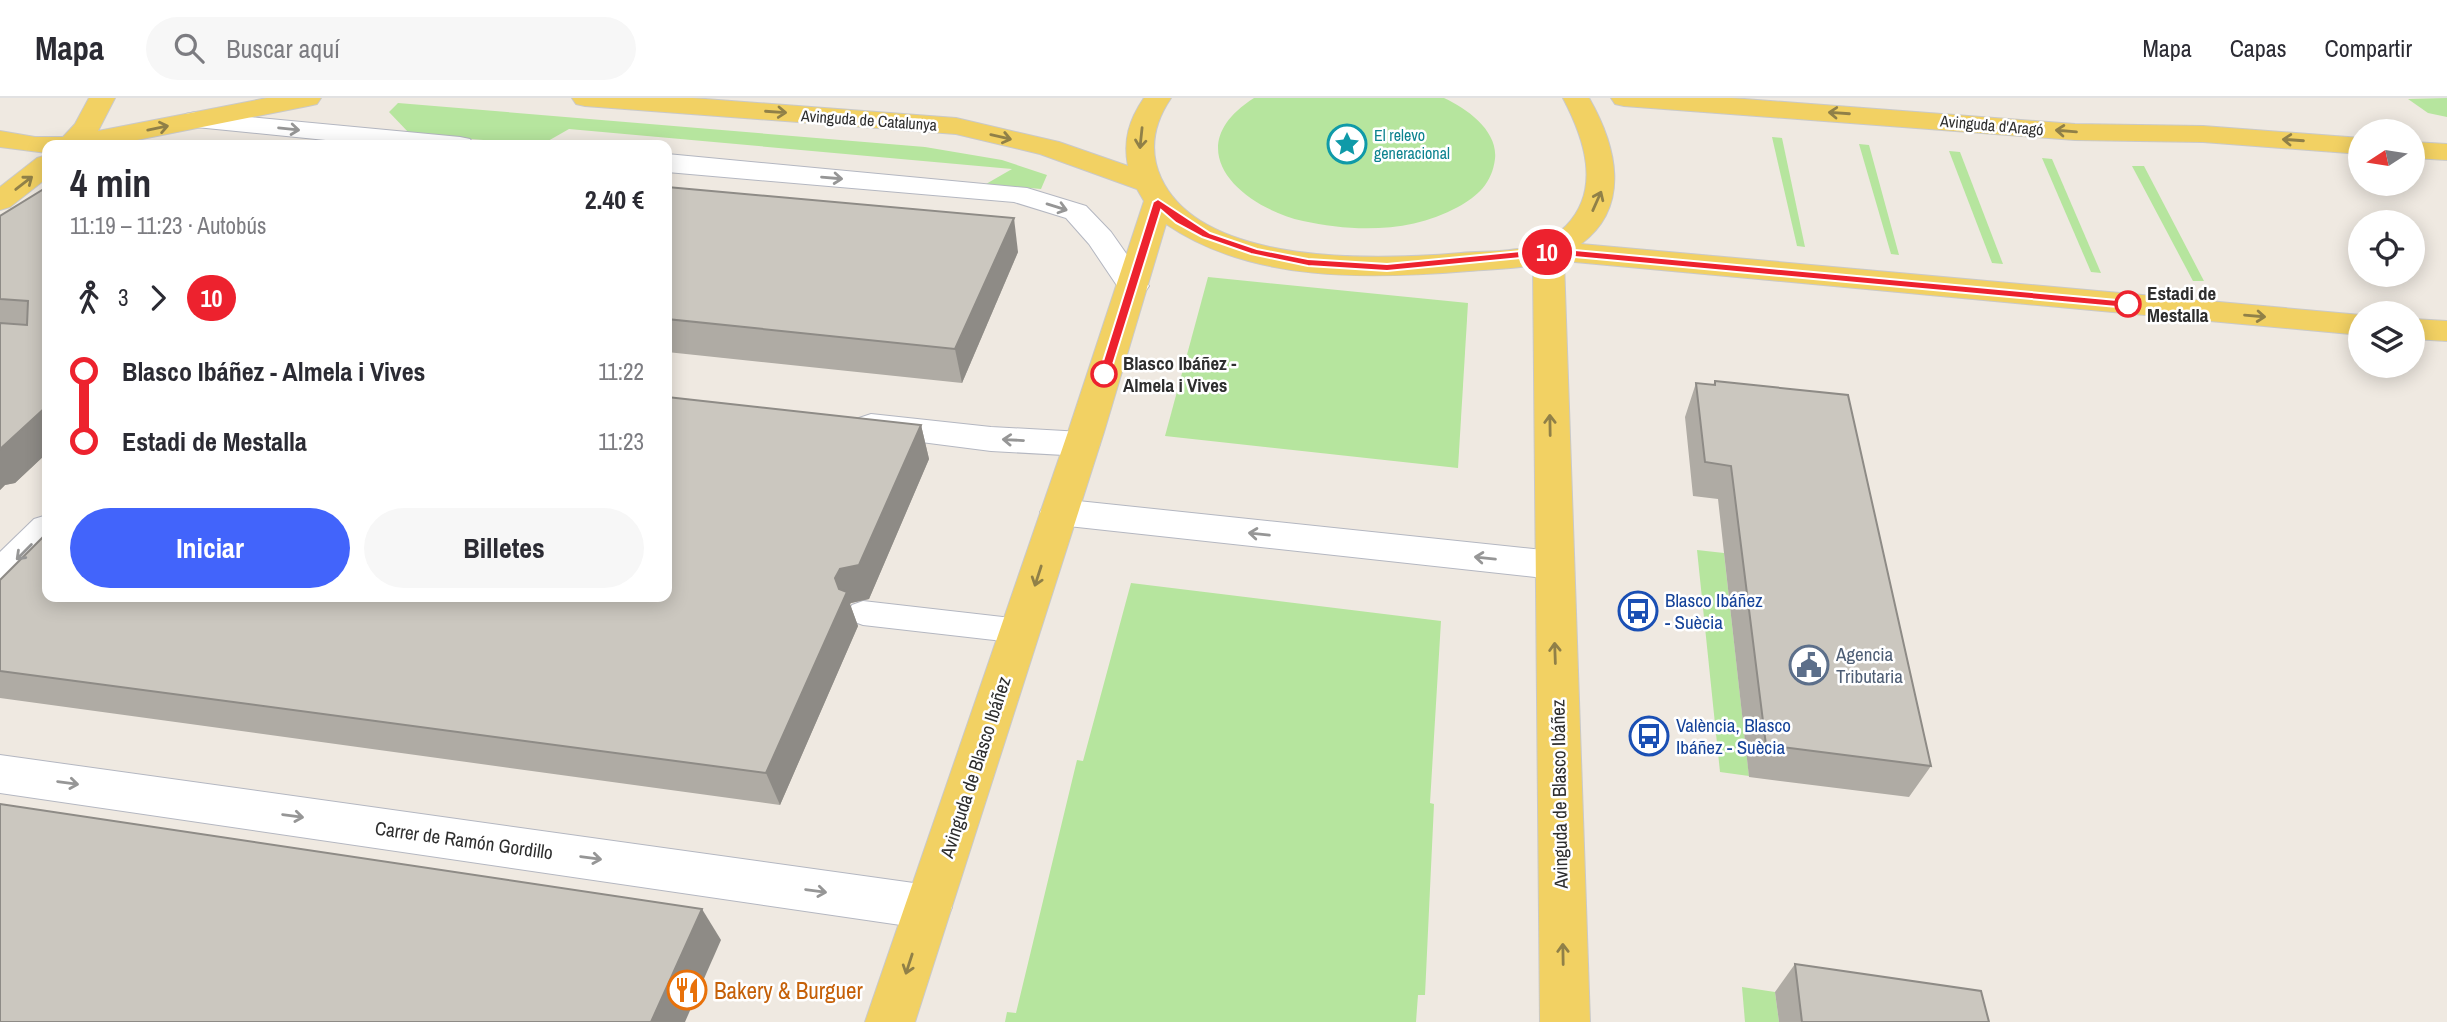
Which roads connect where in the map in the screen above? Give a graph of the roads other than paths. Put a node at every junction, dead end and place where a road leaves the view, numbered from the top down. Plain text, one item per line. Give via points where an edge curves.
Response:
1 (102, 98) edge
2 (308, 98) edge
3 (585, 98) edge
4 (1158, 98) edge
5 (1576, 98) edge
6 (1624, 98) edge
7 (196, 120) junction
8 (0, 139) edge
9 (75, 140) edge
10 (96, 140) edge
11 (372, 140) edge
12 (42, 145) edge
13 (2348, 145) edge
14 (2426, 151) edge
15 (2447, 152) edge
16 (672, 163) edge
17 (42, 168) edge
18 (1152, 192) junction
19 (0, 201) edge
20 (1550, 252) junction
21 (1133, 286) junction
22 (2348, 324) edge
23 (2425, 330) edge
24 (2447, 331) edge
25 (842, 422) edge
26 (1082, 444) junction
27 (1059, 512) junction
28 (42, 534) edge
29 (1553, 565) junction
30 (0, 576) edge
31 (863, 613) dead end
32 (1020, 631) junction
33 (0, 774) edge
34 (928, 907) junction
35 (890, 1022) edge
36 (1565, 1022) edge

1 - 9 main road
2 - 7 main road
3 -> 18 main road, Avinguda de Catalunya via 956,126 1049,148
4 -> 18 main road via 1145,116 1139,137
20 -> 5 main road via 1588,222 1602,190 1602,157
13 -> 6 main road, Avinguda d'Aragó via 2203,134 2075,132
10 -> 7 main road
7 -> 11 street
8 - 12 main road
14 - 15 main road
16 -> 21 street via 1017,194 1076,212
19 -> 17 main road
18 - 20 main road, Avinguda de Catalunya via 1180,221 1206,235 1255,252 1308,262 1387,267
18 - 21 main road, Avinguda de Blasco Ibáñez
20 -> 22 main road
29 -> 20 main road, Avinguda de Blasco Ibáñez
21 - 26 main road, Avinguda de Blasco Ibáñez
23 - 24 main road
26 -> 25 street
26 - 27 main road, Avinguda de Blasco Ibáñez
29 -> 27 street
27 -> 32 main road, Avinguda de Blasco Ibáñez
28 -> 30 street
36 -> 29 main road, Avinguda de Blasco Ibáñez
31 - 32 street
32 - 34 main road, Avinguda de Blasco Ibáñez
33 -> 34 street, Carrer de Ramón Gordillo
34 -> 35 main road, Avinguda de Blasco Ibáñez

